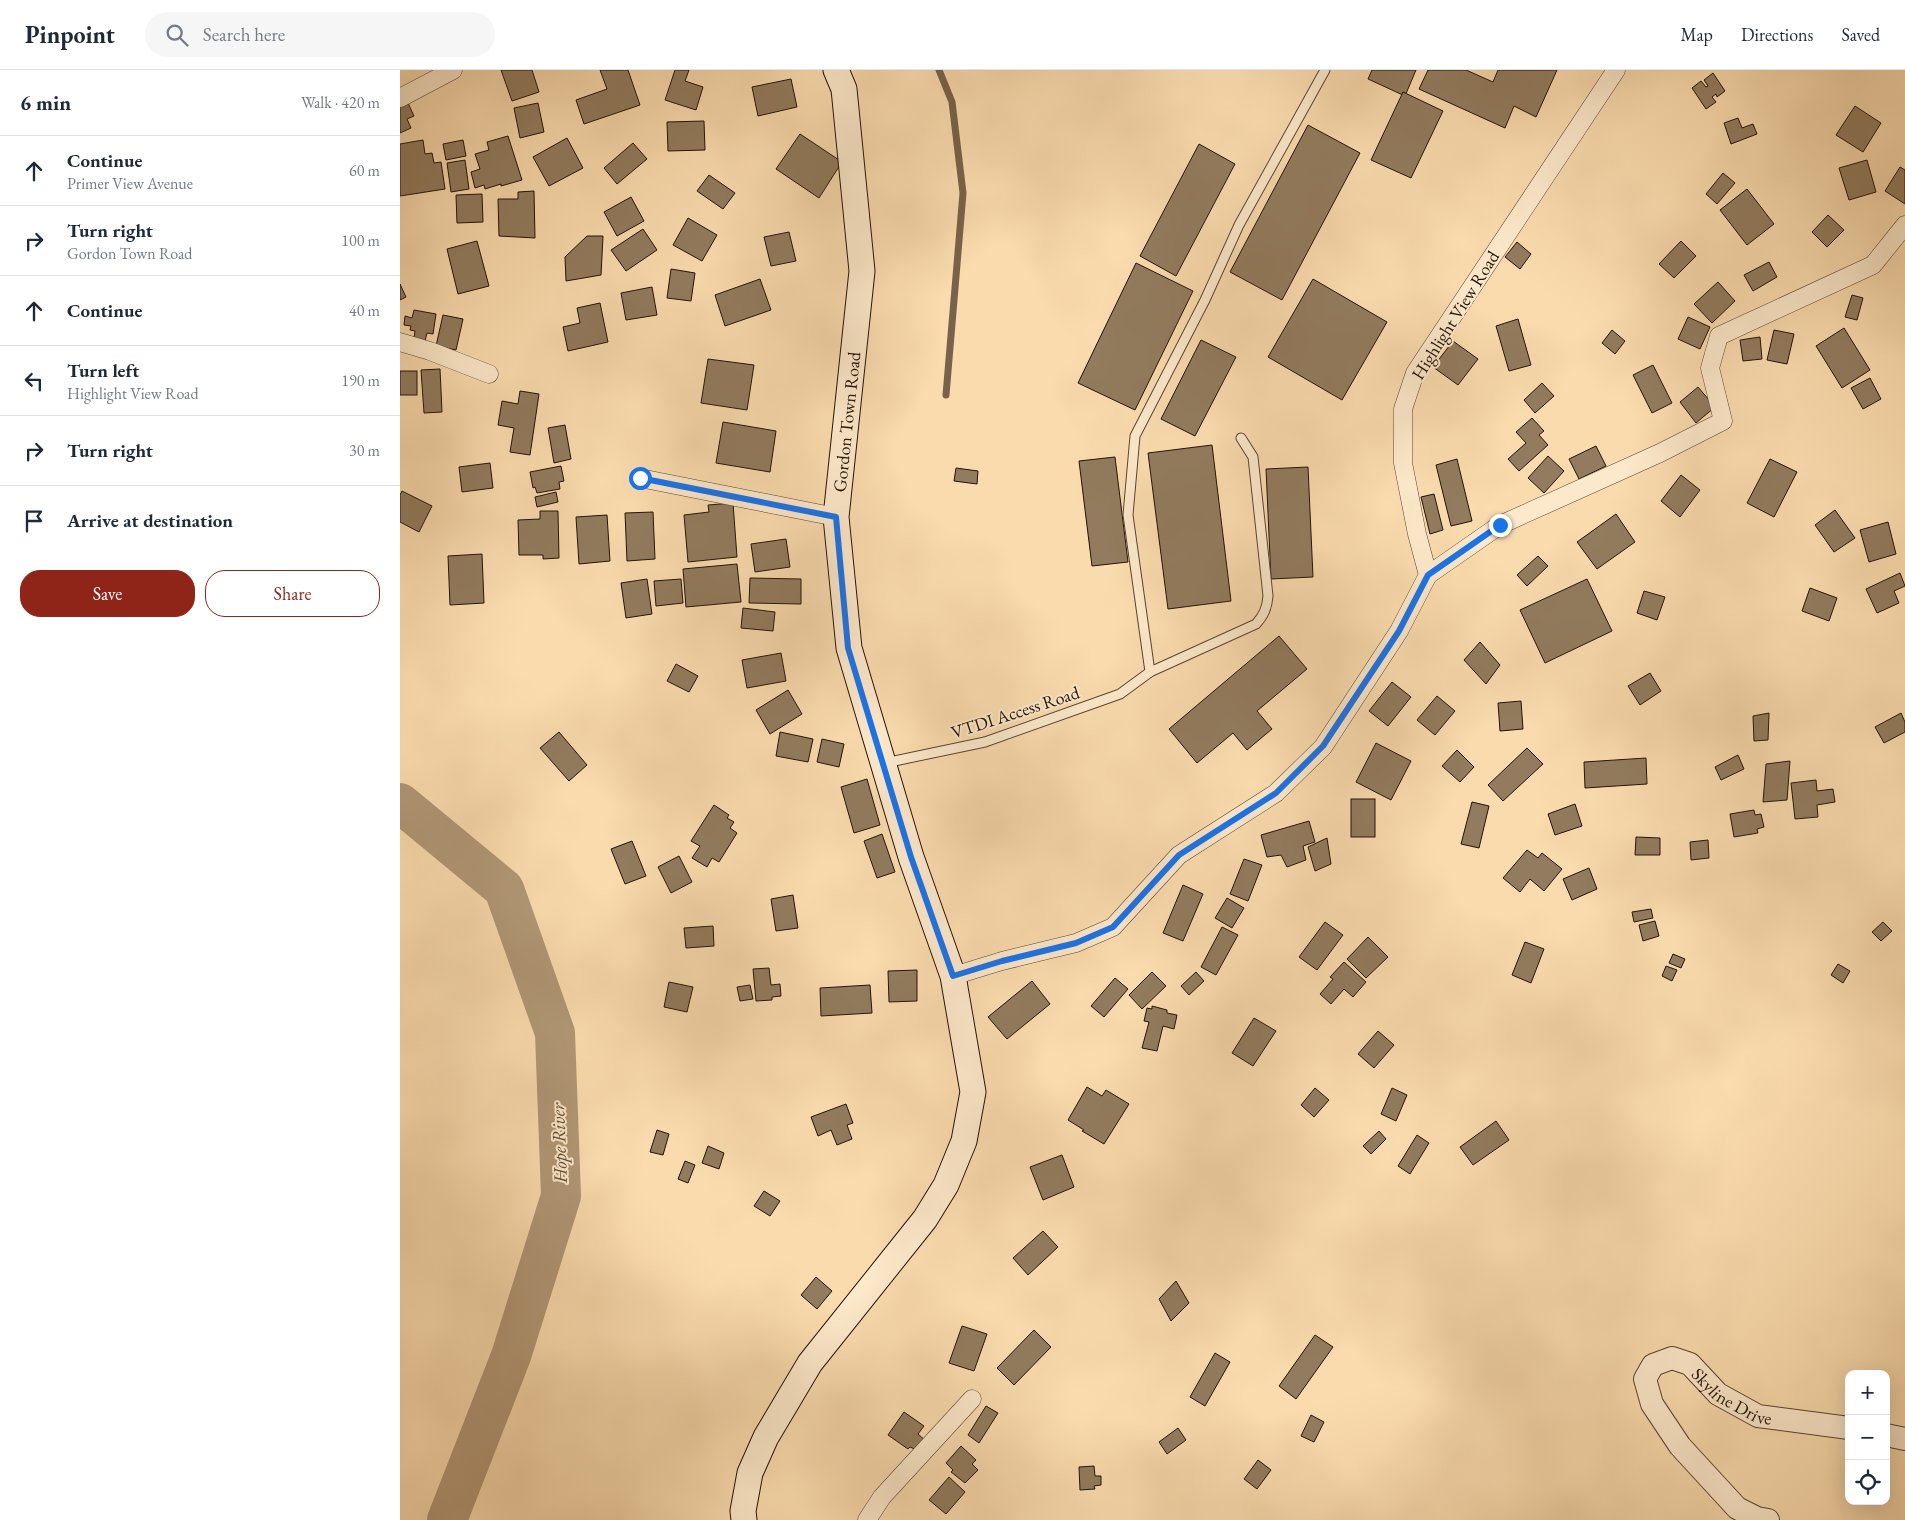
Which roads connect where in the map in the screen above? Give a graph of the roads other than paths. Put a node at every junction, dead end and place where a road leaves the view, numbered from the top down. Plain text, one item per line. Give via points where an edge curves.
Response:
1 (453, 70) edge
2 (836, 70) edge
3 (1326, 70) edge
4 (1616, 70) edge
5 (400, 98) edge
6 (1905, 225) edge
7 (400, 342) edge
8 (489, 374) dead end
9 (1241, 438) dead end
10 (640, 478) dead end
11 (836, 517) junction
12 (1428, 575) junction
13 (1150, 672) junction
14 (882, 764) junction
15 (953, 976) junction
16 (972, 1399) dead end
17 (1845, 1427) edge
18 (1890, 1436) edge
19 (1905, 1439) edge
20 (744, 1520) edge
21 (867, 1520) edge
22 (1768, 1520) edge

1 - 5 street
2 - 11 main road, Gordon Town Road via 844,89 862,271
3 - 13 lane via 1239,225 1205,300 1135,436 1128,515
4 - 12 street, Highlight View Road via 1415,373 1403,409 1403,463
6 - 12 street via 1873,265 1719,336 1710,368 1723,420 1500,525
7 - 8 street
9 - 13 lane, VTDI Access Road via 1253,457 1268,596 1264,615 1256,624
10 - 11 street
11 - 14 main road, Gordon Town Road via 848,648
12 - 15 street via 1399,631 1323,746 1276,793 1179,855 1113,927 1076,943
13 - 14 lane, VTDI Access Road via 1120,694 985,742
14 - 15 main road, Gordon Town Road
15 - 20 main road, Gordon Town Road via 973,1092 964,1141 946,1185 925,1219 810,1364 766,1437 750,1474
16 - 21 street via 882,1497
17 - 22 street, Skyline Drive via 1758,1416 1718,1394 1690,1364 1672,1358 1653,1365 1645,1380 1652,1404 1680,1446 1737,1508
18 - 19 street

